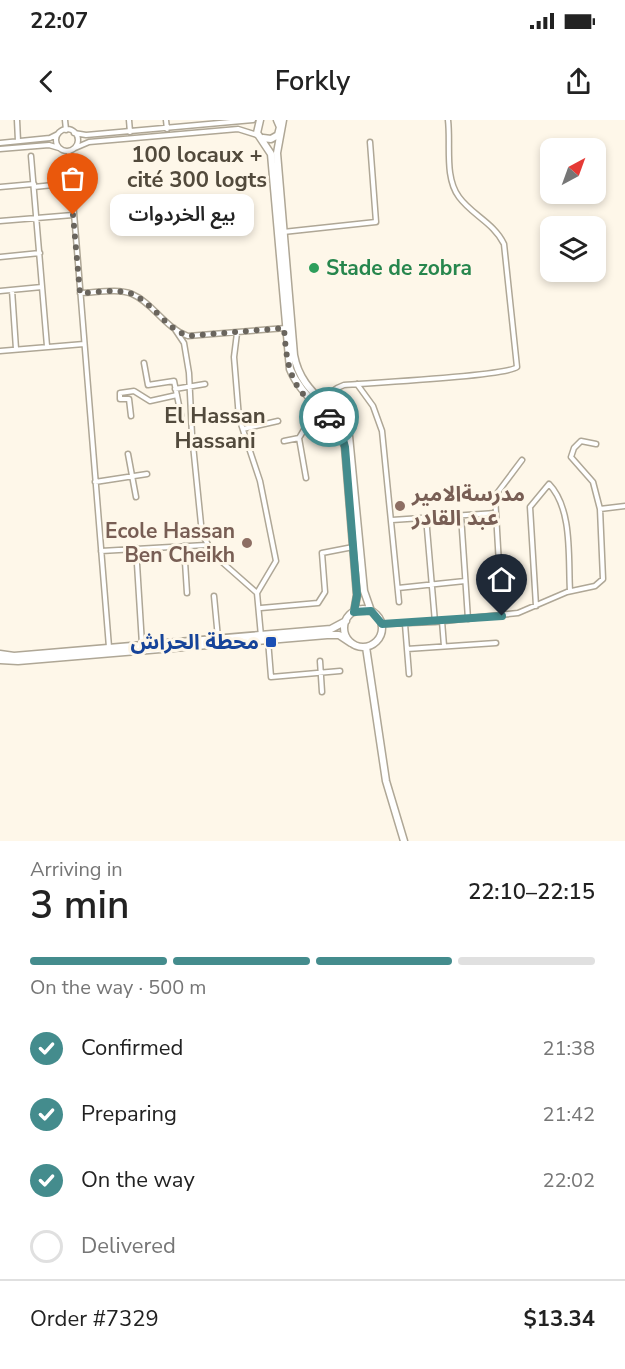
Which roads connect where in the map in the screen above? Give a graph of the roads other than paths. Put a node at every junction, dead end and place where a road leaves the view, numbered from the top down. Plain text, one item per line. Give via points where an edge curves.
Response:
1 (16, 120) edge
2 (65, 120) edge
3 (129, 120) edge
4 (166, 120) edge
5 (253, 120) edge
6 (260, 120) edge
7 (277, 120) edge
8 (283, 120) edge
9 (448, 120) edge
10 (167, 129) junction
11 (66, 130) junction
12 (279, 131) junction
13 (130, 132) junction
14 (74, 133) junction
15 (58, 134) junction
16 (260, 136) junction
17 (18, 141) junction
18 (370, 142) dead end
19 (0, 143) edge
20 (60, 148) junction
21 (75, 148) junction
22 (0, 149) edge
23 (69, 151) junction
24 (32, 156) dead end
25 (53, 185) dead end
26 (34, 186) junction
27 (0, 187) edge
28 (73, 215) junction
29 (37, 218) junction
30 (0, 221) edge
31 (280, 232) junction
32 (40, 253) junction
33 (0, 257) edge
34 (42, 287) junction
35 (12, 290) junction
36 (0, 291) edge
37 (80, 293) junction
38 (174, 328) junction
39 (288, 328) junction
40 (237, 333) junction
41 (194, 337) junction
42 (84, 344) junction
43 (47, 346) junction
44 (184, 346) junction
45 (16, 349) junction
46 (0, 351) edge
47 (144, 363) dead end
48 (205, 384) dead end
49 (357, 384) junction
50 (191, 386) junction
51 (175, 388) junction
52 (177, 395) junction
53 (320, 404) junction
54 (181, 415) dead end
55 (131, 416) dead end
56 (278, 421) dead end
57 (243, 429) junction
58 (299, 438) junction
59 (284, 441) dead end
60 (596, 444) dead end
61 (128, 454) dead end
62 (522, 460) dead end
63 (147, 474) dead end
64 (132, 476) junction
65 (306, 478) dead end
66 (95, 482) junction
67 (136, 496) dead end
68 (625, 506) edge
69 (600, 509) junction
70 (496, 513) junction
71 (461, 515) junction
72 (426, 518) junction
73 (392, 520) junction
74 (206, 545) junction
75 (184, 546) junction
76 (354, 547) junction
77 (136, 548) junction
78 (101, 551) junction
79 (465, 581) junction
80 (432, 584) junction
81 (398, 588) junction
82 (570, 591) junction
83 (187, 593) dead end
84 (257, 594) junction
85 (214, 596) dead end
86 (399, 602) dead end
87 (536, 606) junction
88 (260, 608) junction
89 (371, 611) junction
90 (354, 612) junction
91 (502, 616) junction
92 (468, 619) junction
93 (346, 621) junction
94 (442, 621) junction
95 (435, 622) junction
96 (382, 624) junction
97 (405, 624) junction
98 (218, 638) junction
99 (264, 638) junction
100 (351, 643) junction
101 (496, 643) dead end
102 (142, 644) junction
103 (444, 646) junction
104 (109, 647) junction
105 (366, 647) junction
106 (407, 649) junction
107 (0, 654) edge
108 (0, 660) edge
109 (320, 661) dead end
110 (340, 671) dead end
111 (321, 673) junction
112 (409, 674) dead end
113 (322, 692) dead end
114 (404, 841) edge

1 - 17 street
2 - 11 street
3 - 13 street
4 - 10 street
5 - 10 street
6 - 16 street via 256,129
7 - 12 street
8 - 12 street
9 - 49 street via 453,185 459,198 495,229 504,244 517,367 492,375
10 - 13 street
11 - 14 street
11 - 15 street
12 - 16 street via 271,140
12 - 31 street
13 - 14 street
14 - 21 street via 78,141
15 - 17 street
15 - 20 street
16 - 21 street via 238,129 89,142
16 - 31 street via 271,154
17 - 19 street
18 - 31 street via 376,222
20 - 22 street via 49,145
20 - 23 street
21 - 23 street
23 - 28 street
24 - 26 street
25 - 26 street
26 - 27 street
26 - 29 street
28 - 29 street
28 - 37 street
29 - 30 street
29 - 32 street
31 - 39 street
32 - 33 street
32 - 34 street
34 - 35 street
34 - 43 street
35 - 36 street
35 - 45 street
37 - 38 street via 132,294
37 - 42 street
38 - 41 street
38 - 44 street
39 - 40 street
39 - 53 street via 299,373
40 - 41 street
40 - 57 street via 237,406
41 - 44 street
42 - 43 street
42 - 66 street
43 - 45 street
44 - 50 street
45 - 46 street
47 - 51 street via 148,385 174,381
48 - 50 street
49 - 53 street via 337,387
49 - 73 street via 382,431
50 - 51 street
50 - 74 street via 196,482
51 - 52 street
52 - 54 street
52 - 55 street via 150,401 134,391 120,393 120,399 129,399
53 - 58 street
53 - 76 street via 345,447
53 - 89 street via 341,422 351,443 364,591
56 - 57 street
57 - 84 street via 263,490 276,561
58 - 59 street
58 - 65 street
60 - 69 street via 581,441 571,457 593,482
61 - 64 street
62 - 70 street via 496,492
63 - 64 street
64 - 66 street
64 - 67 street
66 - 78 street
68 - 69 street
69 - 82 street via 603,579 595,586
70 - 71 street
70 - 91 street
71 - 72 street
71 - 79 street
72 - 73 street
72 - 80 street
73 - 81 street
74 - 75 street
74 - 84 street
75 - 77 street
75 - 83 street
76 - 88 street via 322,553 325,592 318,603
76 - 90 street
77 - 78 street
77 - 102 street
78 - 104 street
79 - 80 street
79 - 92 street
80 - 81 street
80 - 95 street
81 - 86 street
82 - 87 street
82 - 87 street via 564,510 549,484 530,507
84 - 88 street
85 - 98 street
87 - 91 street
88 - 99 street
89 - 90 street
89 - 96 street
90 - 93 street
91 - 92 street
92 - 94 street
93 - 99 street via 331,629
93 - 100 street via 344,631
94 - 95 street
94 - 103 street
95 - 97 street
96 - 97 street
96 - 105 street via 379,639
97 - 106 street
98 - 99 street
98 - 102 street
99 - 100 street via 339,635
99 - 108 street
99 - 111 street via 271,677
100 - 105 street
101 - 103 street
102 - 104 street
103 - 106 street
104 - 107 street
105 - 114 street via 386,781
106 - 112 street
109 - 111 street
110 - 111 street
111 - 113 street

